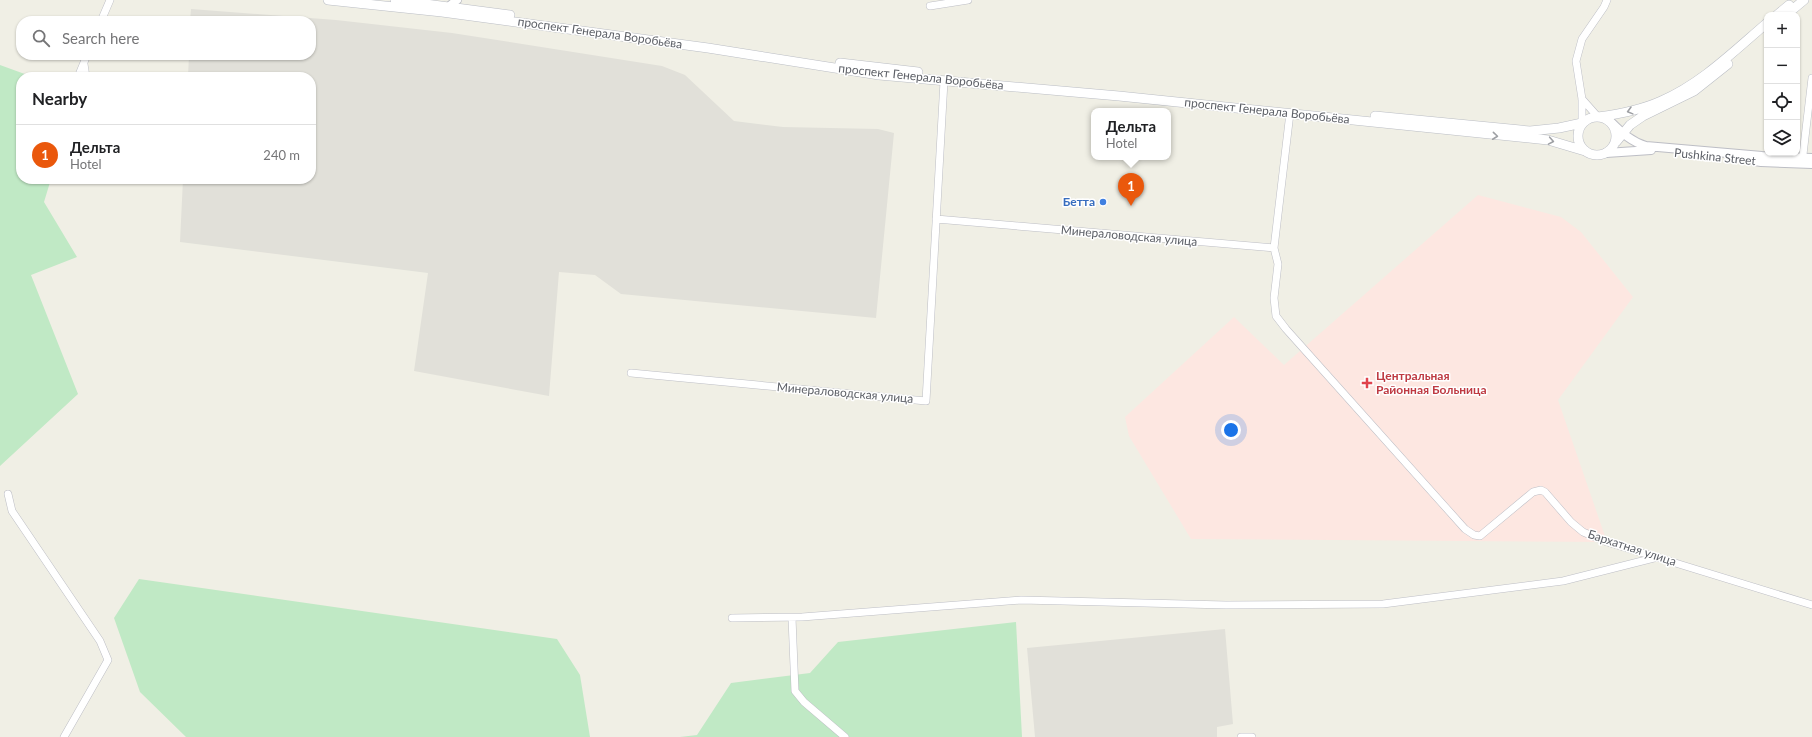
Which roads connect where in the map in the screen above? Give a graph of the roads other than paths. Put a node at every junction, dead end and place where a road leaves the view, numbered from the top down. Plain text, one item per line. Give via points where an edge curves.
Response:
1 (110, 0) edge
2 (328, 0) edge
3 (395, 0) edge
4 (458, 0) edge
5 (968, 0) edge
6 (1607, 0) edge
7 (1795, 0) edge
8 (1804, 0) edge
9 (930, 6) dead end
10 (442, 7) edge
11 (1781, 12) edge
12 (1790, 12) edge
13 (103, 16) edge
14 (1764, 26) edge
15 (1764, 33) edge
16 (85, 60) edge
17 (84, 64) junction
18 (80, 72) edge
19 (85, 72) edge
20 (1812, 78) edge
21 (944, 81) junction
22 (1582, 99) junction
23 (1290, 113) junction
24 (1598, 117) junction
25 (1634, 122) junction
26 (1582, 123) junction
27 (1612, 123) junction
28 (1623, 133) junction
29 (1517, 134) junction
30 (1616, 142) junction
31 (1641, 147) junction
32 (1585, 151) junction
33 (1606, 153) junction
34 (1812, 158) edge
35 (1802, 160) junction
36 (1812, 164) edge
37 (936, 219) junction
38 (1274, 248) junction
39 (631, 374) dead end
40 (8, 494) dead end
41 (1658, 557) junction
42 (1812, 605) edge
43 (732, 618) dead end
44 (792, 618) junction
45 (64, 737) edge
46 (845, 737) edge
47 (1241, 737) edge
48 (1252, 737) edge

1 - 13 street
2 - 10 main road, проспект Генерала Воробьёва
3 - 10 main road, проспект Генерала Воробьёва
4 - 10 street
5 - 9 street
6 - 22 street via 1579,47 1576,69
7 - 11 main road
8 - 12 main road
10 - 21 main road, проспект Генерала Воробьёва via 879,75
10 - 29 main road, проспект Генерала Воробьёва via 883,69
14 -> 24 main road via 1710,71 1684,89 1652,105 1626,113
15 - 25 main road via 1697,88
16 - 17 street
17 - 18 street
17 - 19 street
20 - 35 street
21 - 23 main road, проспект Генерала Воробьёва
21 - 37 street, Минераловодская улица
22 - 24 street
22 - 26 street
23 -> 29 main road, проспект Генерала Воробьёва
23 - 38 street
24 - 26 main road
24 - 27 main road
25 - 28 main road
25 - 31 street via 1631,134
26 - 29 main road
26 - 32 main road via 1578,139
27 - 28 street
27 - 30 main road via 1616,132
28 - 30 main road
28 - 31 street
29 -> 32 main road
30 - 33 main road
31 - 33 street, Pushkina Street
31 - 35 street, Pushkina Street via 1761,162
32 - 33 main road via 1595,155
34 - 35 street
35 - 36 street, Pushkina Street
37 - 38 street, Минераловодская улица
37 - 39 street, Минераловодская улица via 926,401
38 - 41 street, Бархатная улица via 1278,264 1274,298 1276,316 1465,528 1480,536 1534,492 1541,490 1583,532
40 - 45 street via 12,511 100,641 108,660
41 - 42 street, Бархатная улица
41 - 44 street via 1563,581 1383,604 1226,605 1021,600
43 - 44 street
44 - 46 street via 795,691 804,702
47 - 48 street

